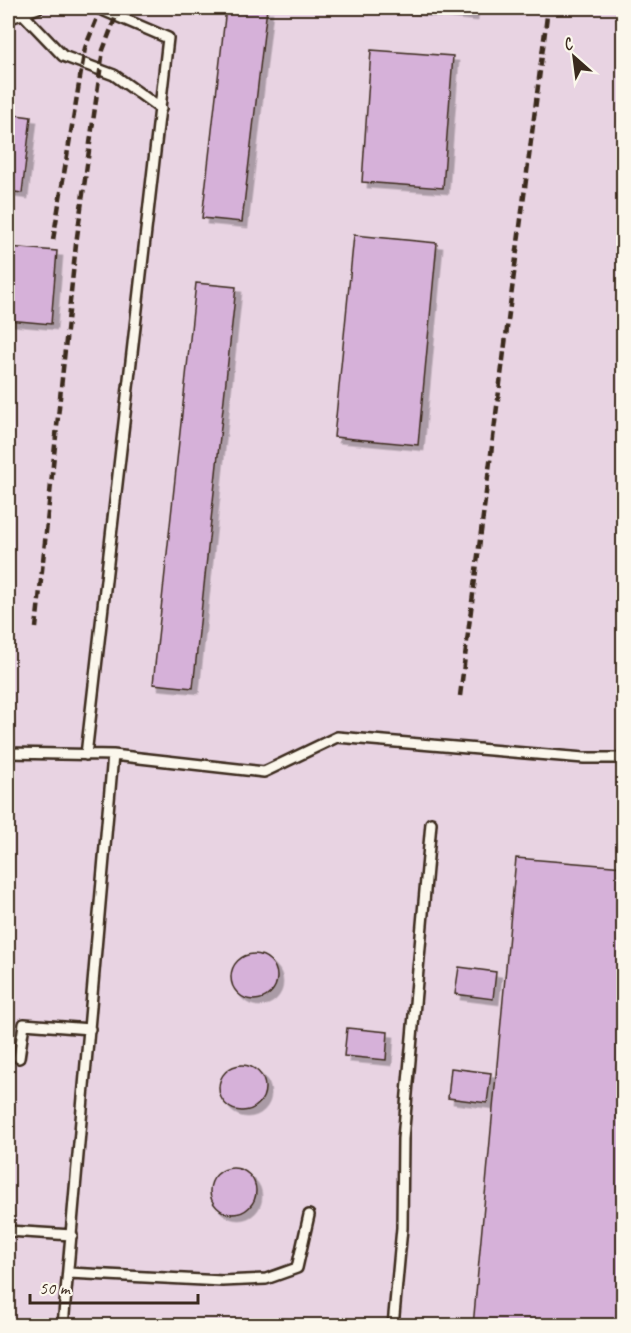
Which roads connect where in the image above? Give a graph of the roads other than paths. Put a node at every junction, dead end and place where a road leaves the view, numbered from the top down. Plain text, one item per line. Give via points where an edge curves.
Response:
1 (38, 8) edge
2 (98, 8) edge
3 (19, 10) edge
4 (8, 19) edge
5 (161, 109) junction
6 (8, 753) edge
7 (86, 755) junction
8 (114, 755) junction
9 (624, 758) edge
10 (431, 823) dead end
11 (90, 1029) junction
12 (19, 1058) dead end
13 (309, 1215) dead end
14 (8, 1231) edge
15 (72, 1235) junction
16 (69, 1273) junction
17 (63, 1326) edge
18 (393, 1326) edge

1 - 3 lane
2 - 5 lane via 168,38
3 - 4 lane
3 - 5 lane via 63,56 114,75
5 - 7 lane
6 - 7 lane
7 - 8 lane
8 - 9 lane via 264,771 337,737
8 - 11 lane
10 - 18 lane via 403,1139 402,1228
11 - 12 lane via 24,1024
11 - 15 lane
13 - 16 lane via 297,1268 266,1280
14 - 15 lane
15 - 16 lane
16 - 17 lane

